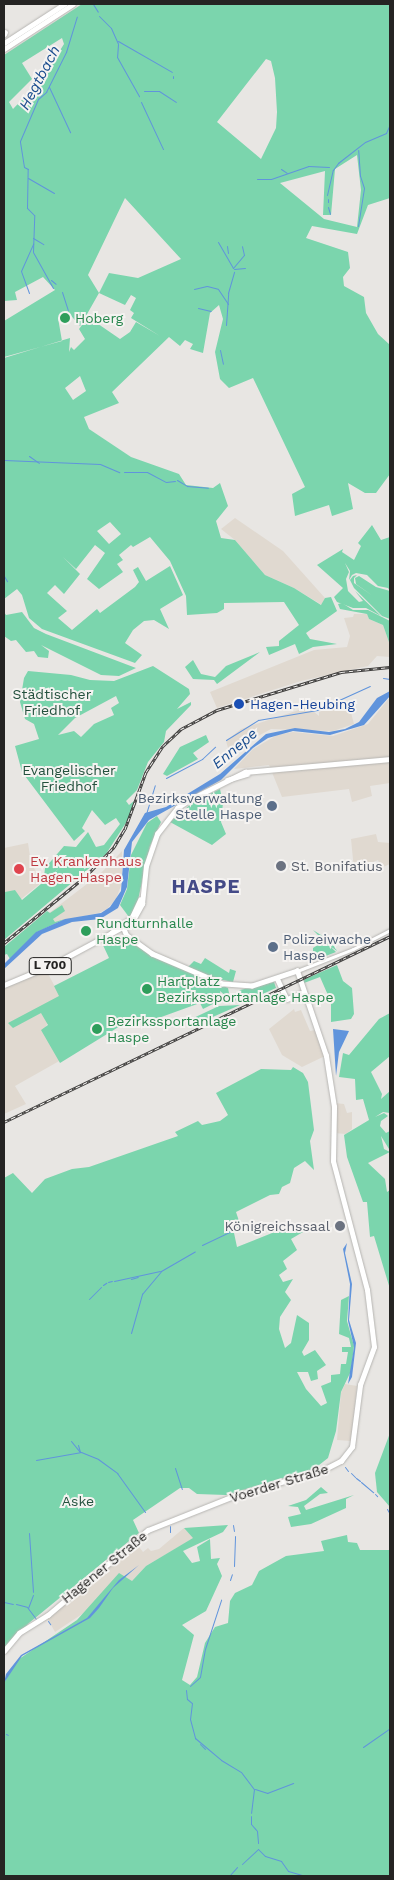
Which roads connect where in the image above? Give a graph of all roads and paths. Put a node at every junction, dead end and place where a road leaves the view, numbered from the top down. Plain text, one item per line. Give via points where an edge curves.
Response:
1 (64, 4) edge
2 (73, 4) edge
3 (4, 43) edge
4 (4, 49) edge
5 (390, 758) edge
6 (123, 928) junction
7 (390, 930) edge
8 (114, 934) junction
9 (107, 936) junction
10 (127, 936) junction
11 (297, 971) junction
12 (277, 978) junction
13 (4, 986) edge
14 (304, 992) junction
15 (218, 1503) joint
16 (4, 1651) edge

1 - 3 highway
2 - 4 highway
5 - 6 main road, L 700 via 248,773 227,780 177,808 164,820 157,834 148,857 138,911
6 - 8 main road, L 700
6 - 9 main road, L 700
6 - 10 main road
7 - 11 street
8 - 9 main road, L 700
8 - 10 main road, L 700
9 - 13 main road, L 700
10 - 12 main road via 152,954 214,982 243,987
11 - 12 main road
11 - 14 main road
12 - 14 main road via 288,999
14 - 15 main road, Voerder Straße via 327,1059 334,1104 333,1161 367,1290 374,1347 360,1385 353,1442 348,1454 325,1469
15 - 16 main road, Hagener Straße via 148,1530 48,1615 19,1633

